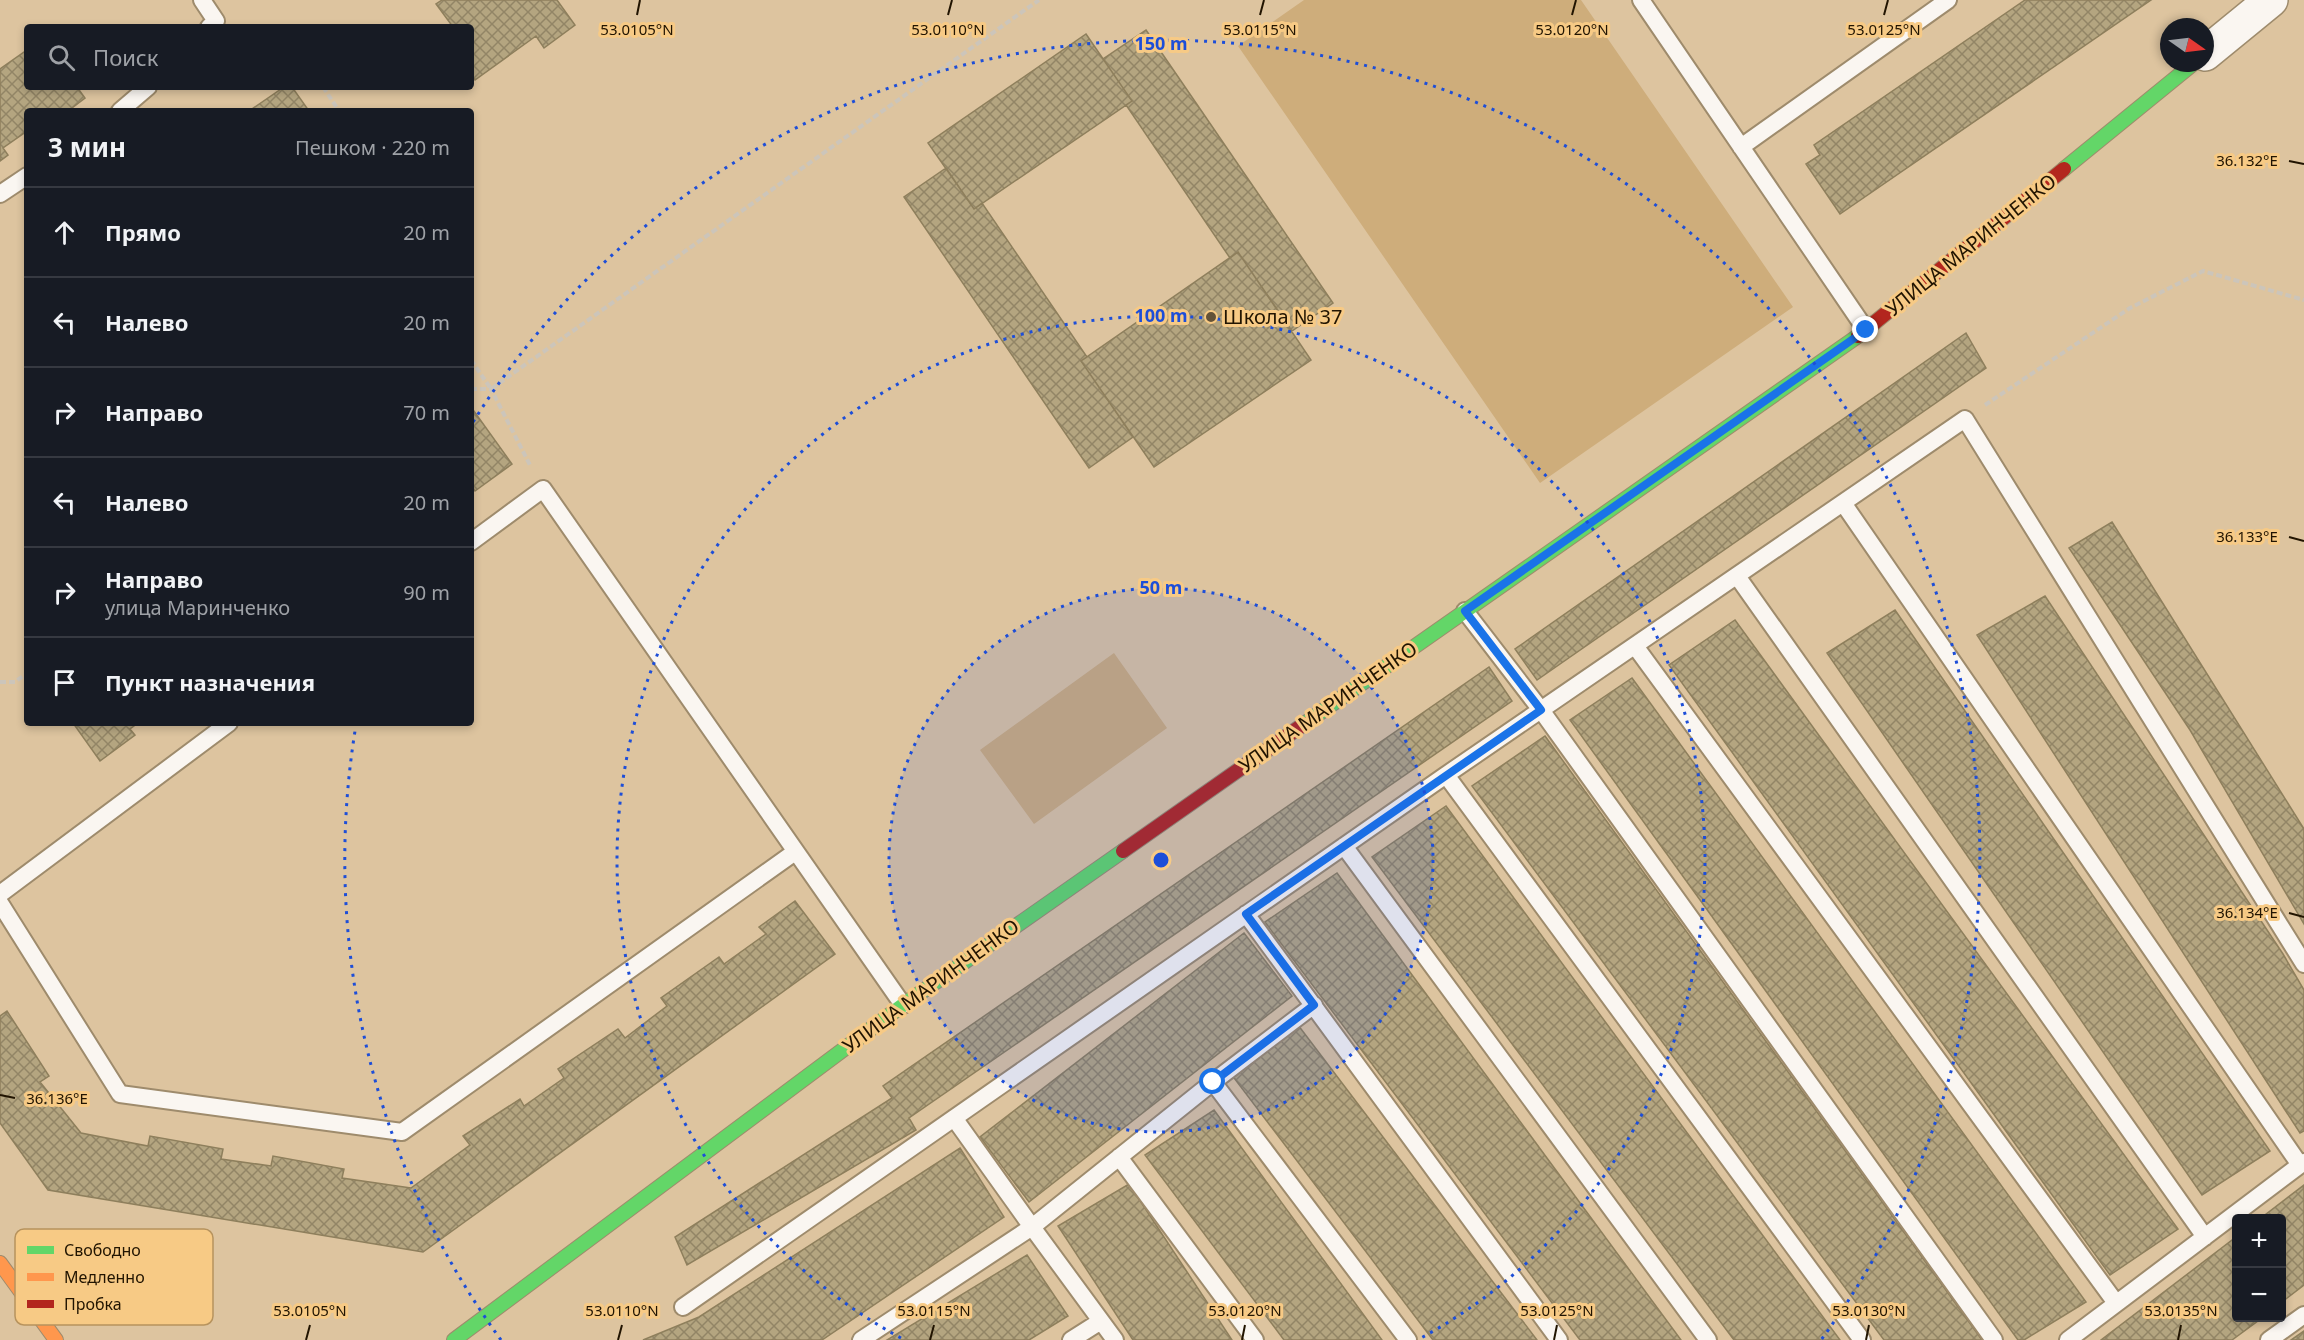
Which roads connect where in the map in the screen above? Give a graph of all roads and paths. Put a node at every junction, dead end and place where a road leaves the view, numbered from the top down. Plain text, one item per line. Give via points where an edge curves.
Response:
1 (202, 0) edge
2 (1039, 0) edge
3 (1641, 0) edge
4 (1948, 0) edge
5 (2271, 0) edge
6 (213, 24) edge
7 (2214, 47) edge
8 (2183, 72) edge
9 (144, 90) edge
10 (324, 90) edge
11 (124, 108) edge
12 (337, 108) edge
13 (1741, 147) junction
14 (24, 178) edge
15 (0, 194) edge
16 (2304, 300) edge
17 (1866, 330) junction
18 (474, 364) edge
19 (474, 389) edge
20 (491, 389) junction
21 (1965, 419) junction
22 (543, 489) junction
23 (1843, 503) junction
24 (474, 540) edge
25 (1737, 576) junction
26 (1465, 611) junction
27 (1635, 646) junction
28 (24, 675) edge
29 (0, 682) edge
30 (1541, 710) junction
31 (225, 726) edge
32 (1446, 775) junction
33 (1344, 846) junction
34 (795, 852) junction
35 (0, 894) edge
36 (0, 903) edge
37 (1246, 914) junction
38 (2304, 964) edge
39 (903, 1005) junction
40 (1314, 1005) junction
41 (1213, 1082) junction
42 (954, 1118) junction
43 (1119, 1158) junction
44 (2302, 1163) edge
45 (1032, 1227) junction
46 (2205, 1237) junction
47 (0, 1263) edge
48 (15, 1284) edge
49 (2116, 1304) junction
50 (683, 1306) dead end
51 (2304, 1315) edge
52 (1101, 1321) junction
53 (45, 1325) edge
54 (56, 1340) edge
55 (454, 1340) edge
56 (861, 1340) edge
57 (1071, 1340) edge
58 (1114, 1340) edge
59 (1255, 1340) edge
60 (1408, 1340) edge
61 (1559, 1340) edge
62 (1708, 1340) edge
63 (1862, 1340) edge
64 (1994, 1340) edge
65 (2068, 1340) edge
66 (2269, 1340) edge

1 - 6 lane via 216,21
2 - 20 path
3 - 13 lane
4 - 13 lane
5 - 7 street
8 - 17 street, УЛИЦА МАРИНЧЕНКО
9 - 11 lane
10 - 12 path
13 - 17 lane
14 - 15 lane
16 - 21 path via 2203,271 2130,308
17 - 26 street, УЛИЦА МАРИНЧЕНКО
18 - 20 path
19 - 20 path
20 - 22 path
21 - 23 lane
21 - 38 lane
22 - 24 lane
22 - 34 lane
23 - 25 lane
23 - 44 lane
25 - 27 lane
25 - 46 lane
26 - 30 lane
26 - 39 street, УЛИЦА МАРИНЧЕНКО
27 - 30 lane
27 - 49 lane
28 - 29 path via 15,682
30 - 32 lane
30 - 64 lane
31 - 35 lane
32 - 33 lane
32 - 63 lane
33 - 37 lane
33 - 62 lane
34 - 36 lane via 402,1132 120,1094
34 - 39 lane
37 - 40 lane
37 - 42 lane
39 - 55 street, УЛИЦА МАРИНЧЕНКО
40 - 41 lane
40 - 61 lane
41 - 43 lane
41 - 60 lane
42 - 45 lane
42 - 50 lane
43 - 45 lane
43 - 59 lane
44 - 46 lane
45 - 52 lane
45 - 56 lane
46 - 49 lane
47 - 48 street
49 - 65 lane
51 - 66 lane
52 - 57 lane
52 - 58 lane
53 - 54 street

